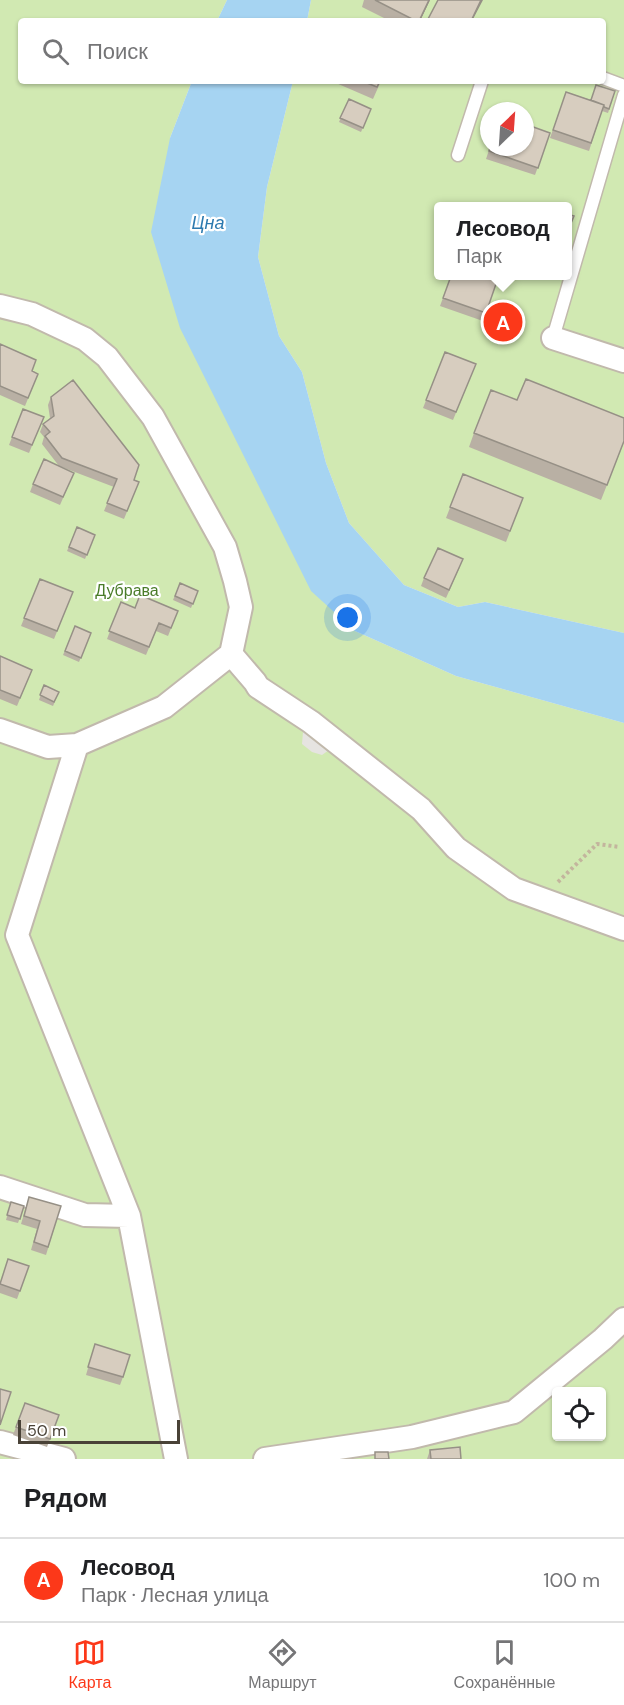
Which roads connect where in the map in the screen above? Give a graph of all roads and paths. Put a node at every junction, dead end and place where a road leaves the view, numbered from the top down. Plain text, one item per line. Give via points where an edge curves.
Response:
1 (606, 79) edge
2 (481, 84) edge
3 (624, 86) edge
4 (624, 95) edge
5 (458, 155) dead end
6 (572, 273) edge
7 (570, 280) edge
8 (0, 306) edge
9 (553, 338) joint
10 (624, 361) edge
11 (231, 654) junction
12 (0, 730) edge
13 (77, 745) junction
14 (620, 847) dead end
15 (540, 899) junction
16 (624, 929) edge
17 (9, 937) edge
18 (0, 1187) edge
19 (129, 1216) junction
20 (624, 1319) edge
21 (0, 1442) edge
22 (298, 1456) edge
23 (64, 1459) edge
24 (176, 1459) edge
25 (265, 1459) edge

1 - 3 lane
2 - 5 lane
4 - 6 lane
7 - 9 lane
8 - 11 street via 32,314 85,339 107,357 153,417 225,547 242,607
9 - 10 street
11 - 13 street via 164,707
11 - 15 street via 258,687 305,717 421,809 456,848 514,889
12 - 13 street via 48,747
13 - 17 street via 17,935
14 - 15 path via 597,844
15 - 16 street
17 - 19 street
18 - 19 street via 84,1215
19 - 24 street
20 - 22 street via 514,1412 412,1437
21 - 23 street
22 - 25 street

